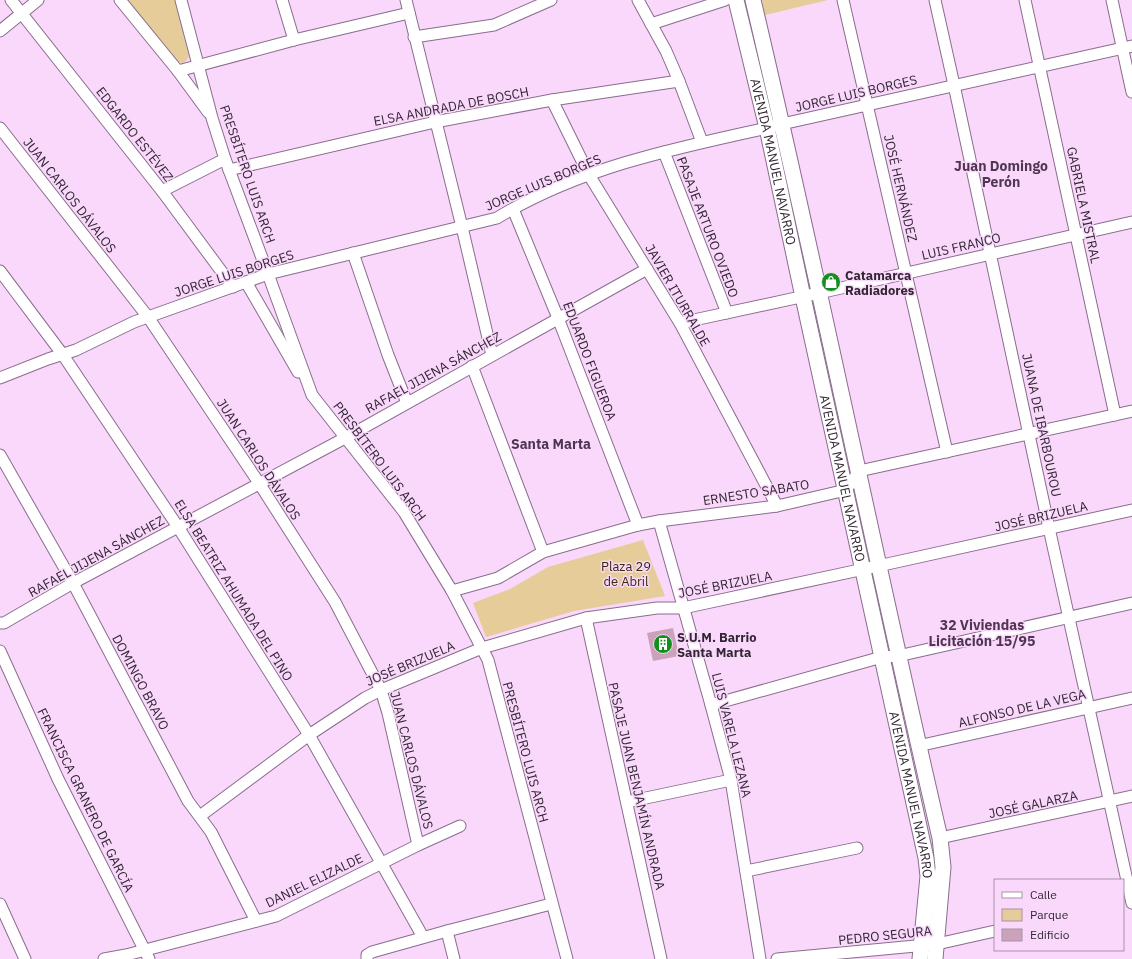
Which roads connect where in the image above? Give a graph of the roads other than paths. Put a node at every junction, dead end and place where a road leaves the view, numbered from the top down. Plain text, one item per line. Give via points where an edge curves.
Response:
1 (11, 0) edge
2 (38, 0) edge
3 (120, 0) edge
4 (181, 0) edge
5 (282, 0) edge
6 (406, 0) edge
7 (551, 0) edge
8 (638, 0) edge
9 (725, 0) edge
10 (736, 0) edge
11 (753, 0) edge
12 (843, 0) edge
13 (934, 0) edge
14 (1026, 0) edge
15 (1112, 0) edge
16 (22, 13) junction
17 (409, 13) junction
18 (651, 24) junction
19 (0, 31) edge
20 (414, 36) junction
21 (294, 40) junction
22 (1127, 47) edge
23 (199, 64) junction
24 (1040, 66) junction
25 (178, 71) junction
26 (679, 81) junction
27 (954, 85) junction
28 (1132, 92) edge
29 (552, 100) junction
30 (867, 105) junction
31 (212, 118) junction
32 (435, 122) junction
33 (782, 124) junction
34 (0, 128) edge
35 (767, 128) junction
36 (702, 142) junction
37 (664, 152) junction
38 (227, 164) junction
39 (589, 175) junction
40 (162, 191) junction
41 (512, 209) junction
42 (1132, 222) edge
43 (462, 227) junction
44 (1076, 235) junction
45 (353, 253) junction
46 (991, 254) junction
47 (647, 269) junction
48 (0, 271) edge
49 (906, 273) junction
50 (268, 274) junction
51 (246, 282) junction
52 (233, 287) junction
53 (819, 293) junction
54 (803, 296) junction
55 (727, 313) junction
56 (148, 317) junction
57 (558, 318) junction
58 (680, 323) junction
59 (63, 354) junction
60 (492, 355) junction
61 (472, 366) junction
62 (0, 378) edge
63 (312, 395) junction
64 (407, 402) junction
65 (1132, 411) edge
66 (1115, 415) junction
67 (1030, 434) junction
68 (345, 438) junction
69 (947, 452) junction
70 (0, 455) edge
71 (859, 471) junction
72 (259, 483) junction
73 (846, 490) junction
74 (777, 506) junction
75 (1132, 510) edge
76 (659, 521) junction
77 (638, 525) junction
78 (178, 527) junction
79 (1049, 528) junction
80 (543, 552) junction
81 (878, 566) junction
82 (862, 569) junction
83 (73, 583) junction
84 (452, 591) junction
85 (1132, 604) edge
86 (683, 608) junction
87 (1069, 617) junction
88 (586, 618) junction
89 (0, 623) edge
90 (482, 648) junction
91 (0, 652) edge
92 (898, 656) junction
93 (882, 657) junction
94 (381, 690) junction
95 (1132, 698) edge
96 (711, 705) junction
97 (1088, 707) junction
98 (309, 735) junction
99 (918, 746) junction
100 (731, 780) junction
101 (1132, 796) edge
102 (1109, 801) junction
103 (626, 802) junction
104 (200, 816) junction
105 (460, 826) dead end
106 (940, 838) junction
107 (418, 845) junction
108 (858, 848) dead end
109 (382, 863) junction
110 (746, 871) junction
111 (1132, 901) edge
112 (0, 904) edge
113 (551, 904) junction
114 (256, 921) junction
115 (446, 931) junction
116 (994, 931) edge
117 (423, 937) junction
118 (921, 952) edge
119 (936, 952) edge
120 (147, 955) edge
121 (367, 957) edge
122 (25, 959) edge
123 (104, 959) edge
124 (454, 959) edge
125 (566, 959) edge
126 (662, 959) edge
127 (760, 959) edge
128 (777, 959) edge

1 - 16 street, EDGARDO ESTÉVEZ
2 - 16 street
3 - 25 street
4 - 23 street, PRESBÍTERO LUIS ARCH
5 - 21 street
6 - 17 street
7 - 20 street via 494,25
8 - 18 street
9 - 18 street
10 - 35 main road, AVENIDA MANUEL NAVARRO
11 - 33 main road, AVENIDA MANUEL NAVARRO
12 - 30 street, JOSÉ HERNÁNDEZ
13 - 27 street, JUANA DE IBARBOUROU
14 - 24 street, GABRIELA MISTRAL
15 - 22 street
16 - 19 street
16 - 40 street, EDGARDO ESTÉVEZ
17 - 20 street
17 - 21 street
18 - 26 street
20 - 32 street
21 - 23 street
22 - 24 street, JORGE LUIS BORGES
22 - 28 street
23 - 25 street
23 - 31 street, PRESBÍTERO LUIS ARCH
24 - 27 street, JORGE LUIS BORGES
24 - 44 street, GABRIELA MISTRAL
25 - 31 street
26 - 29 street, ELSA ANDRADA DE BOSCH
26 - 36 street
27 - 30 street, JORGE LUIS BORGES
27 - 46 street, JUANA DE IBARBOUROU
29 - 32 street, ELSA ANDRADA DE BOSCH
29 - 39 street, JAVIER ITURRALDE
30 - 33 street, JORGE LUIS BORGES
30 - 49 street, JOSÉ HERNÁNDEZ
31 - 38 street, PRESBÍTERO LUIS ARCH
32 - 38 street, ELSA ANDRADA DE BOSCH
32 - 43 street
33 - 35 street, JORGE LUIS BORGES
33 - 53 main road, AVENIDA MANUEL NAVARRO
34 - 56 street, JUAN CARLOS DÁVALOS
35 - 36 street, JORGE LUIS BORGES
35 - 54 main road, AVENIDA MANUEL NAVARRO
36 - 37 street, JORGE LUIS BORGES
37 - 39 street, JORGE LUIS BORGES
37 - 55 street, PASAJE ARTURO OVIEDO
38 - 40 street, ELSA ANDRADA DE BOSCH
38 - 50 street, PRESBÍTERO LUIS ARCH
39 - 41 street, JORGE LUIS BORGES
39 - 47 street, JAVIER ITURRALDE
40 - 52 street, EDGARDO ESTÉVEZ
41 - 43 street, JORGE LUIS BORGES via 498,218
41 - 57 street, EDUARDO FIGUEROA
42 - 44 street, LUIS FRANCO
43 - 45 street, JORGE LUIS BORGES
43 - 60 street
44 - 46 street, LUIS FRANCO
44 - 66 street, GABRIELA MISTRAL
45 - 50 street, JORGE LUIS BORGES
45 - 64 street
46 - 49 street, LUIS FRANCO
46 - 67 street, JUANA DE IBARBOUROU
47 - 57 street, RAFAEL JIJENA SÁNCHEZ
47 - 58 street, JAVIER ITURRALDE
48 - 59 street, ELSA BEATRIZ AHUMADA DEL PINO
49 - 53 street, LUIS FRANCO
49 - 69 street, JOSÉ HERNÁNDEZ
50 - 51 street, JORGE LUIS BORGES
50 - 63 street, PRESBÍTERO LUIS ARCH
51 - 52 street, JORGE LUIS BORGES
51 - 63 street
52 - 56 street, JORGE LUIS BORGES
53 - 54 street, LUIS FRANCO
53 - 71 main road, AVENIDA MANUEL NAVARRO
54 - 55 street, LUIS FRANCO
54 - 73 main road, AVENIDA MANUEL NAVARRO
55 - 58 street, LUIS FRANCO
56 - 59 street, JORGE LUIS BORGES
56 - 72 street, JUAN CARLOS DÁVALOS
57 - 60 street, RAFAEL JIJENA SÁNCHEZ
57 - 77 street, EDUARDO FIGUEROA
58 - 74 street, JAVIER ITURRALDE
59 - 62 street, JORGE LUIS BORGES
59 - 78 street, ELSA BEATRIZ AHUMADA DEL PINO
60 - 61 street, RAFAEL JIJENA SÁNCHEZ
61 - 64 street, RAFAEL JIJENA SÁNCHEZ
61 - 80 street
63 - 68 street, PRESBÍTERO LUIS ARCH
64 - 68 street, RAFAEL JIJENA SÁNCHEZ
65 - 66 street
66 - 67 street
67 - 69 street
67 - 79 street, JUANA DE IBARBOUROU
68 - 72 street, RAFAEL JIJENA SÁNCHEZ
68 - 84 street, PRESBÍTERO LUIS ARCH via 404,512
69 - 71 street
70 - 83 street, DOMINGO BRAVO
71 - 73 street
71 - 81 main road, AVENIDA MANUEL NAVARRO
72 - 78 street, RAFAEL JIJENA SÁNCHEZ
72 - 94 street, JUAN CARLOS DÁVALOS via 334,602
73 - 74 street, ERNESTO SABATO
73 - 82 main road, AVENIDA MANUEL NAVARRO
74 - 76 street, ERNESTO SABATO
75 - 79 street, JOSÉ BRIZUELA
76 - 77 street, ERNESTO SABATO
76 - 86 street, LUIS VARELA LEZANA
77 - 80 street, ERNESTO SABATO
78 - 83 street, RAFAEL JIJENA SÁNCHEZ
78 - 98 street, ELSA BEATRIZ AHUMADA DEL PINO
79 - 81 street, JOSÉ BRIZUELA
79 - 87 street, JUANA DE IBARBOUROU
80 - 84 street, ERNESTO SABATO via 498,578
81 - 82 street, JOSÉ BRIZUELA
81 - 92 main road, AVENIDA MANUEL NAVARRO
82 - 86 street, JOSÉ BRIZUELA
82 - 93 main road, AVENIDA MANUEL NAVARRO
83 - 89 street, RAFAEL JIJENA SÁNCHEZ
83 - 104 street, DOMINGO BRAVO via 188,801
84 - 90 street, PRESBÍTERO LUIS ARCH
85 - 87 street
86 - 88 street, JOSÉ BRIZUELA via 657,608
86 - 96 street, LUIS VARELA LEZANA
87 - 92 street
87 - 97 street, JUANA DE IBARBOUROU
88 - 90 street, JOSÉ BRIZUELA
88 - 103 street, PASAJE JUAN BENJAMÍN ANDRADA
90 - 94 street, JOSÉ BRIZUELA
90 - 113 street, PRESBÍTERO LUIS ARCH via 488,660
91 - 120 street, FRANCISCA GRANERO DE GARCÍA via 58,779
92 - 93 street
92 - 99 main road, AVENIDA MANUEL NAVARRO
93 - 96 street
93 - 118 main road, AVENIDA MANUEL NAVARRO via 926,858 928,876
94 - 98 street, JOSÉ BRIZUELA
94 - 107 street, JUAN CARLOS DÁVALOS
95 - 97 street, ALFONSO DE LA VEGA
96 - 100 street, LUIS VARELA LEZANA
97 - 99 street, ALFONSO DE LA VEGA
97 - 102 street, JUANA DE IBARBOUROU
98 - 104 street, JOSÉ BRIZUELA
98 - 109 street, ELSA BEATRIZ AHUMADA DEL PINO
99 - 106 main road, AVENIDA MANUEL NAVARRO
100 - 103 street
100 - 110 street, LUIS VARELA LEZANA
101 - 102 street, JOSÉ GALARZA
102 - 106 street, JOSÉ GALARZA
102 - 111 street, JUANA DE IBARBOUROU
103 - 126 street, PASAJE JUAN BENJAMÍN ANDRADA
104 - 114 street, DOMINGO BRAVO via 211,832
105 - 107 street, DANIEL ELIZALDE
106 - 119 main road, AVENIDA MANUEL NAVARRO via 943,867
107 - 109 street, DANIEL ELIZALDE
108 - 110 street
109 - 114 street, DANIEL ELIZALDE via 276,916
109 - 117 street, ELSA BEATRIZ AHUMADA DEL PINO
110 - 127 street, LUIS VARELA LEZANA
112 - 122 street
113 - 115 street
113 - 125 street, PRESBÍTERO LUIS ARCH
114 - 120 street, DANIEL ELIZALDE
115 - 117 street
115 - 124 street
116 - 119 street, PEDRO SEGURA
117 - 121 street via 372,952
118 - 119 street, PEDRO SEGURA
118 - 128 street, PEDRO SEGURA
120 - 123 street, DANIEL ELIZALDE

